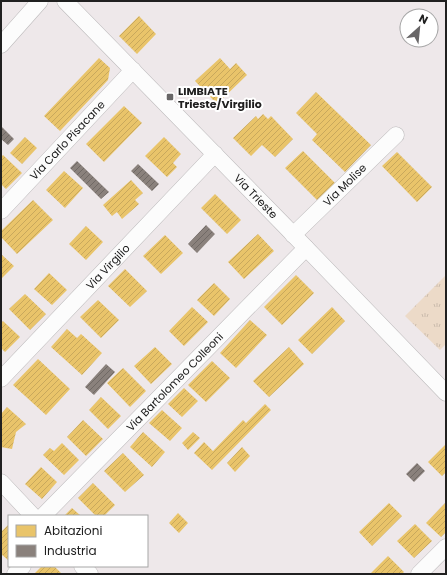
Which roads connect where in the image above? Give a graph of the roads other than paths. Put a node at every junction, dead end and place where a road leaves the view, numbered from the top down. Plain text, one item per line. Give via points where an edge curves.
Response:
1 (40, 1) edge
2 (65, 1) edge
3 (1, 45) edge
4 (133, 70) junction
5 (396, 135) dead end
6 (215, 154) junction
7 (1, 211) edge
8 (293, 235) junction
9 (306, 248) junction
10 (1, 379) edge
11 (446, 393) edge
12 (1, 482) edge
13 (32, 515) edge
14 (44, 515) edge
15 (446, 547) edge
16 (420, 574) edge

1 - 3 street
2 - 4 street, Via Trieste
4 - 6 street, Via Trieste
4 - 7 street, Via Carlo Pisacane
5 - 8 street, Via Molise
6 - 8 street, Via Trieste
6 - 10 street, Via Virgilio
8 - 9 street, Via Trieste
9 - 11 street, Via Trieste
9 - 14 street, Via Bartolomeo Colleoni
12 - 13 street
15 - 16 street

